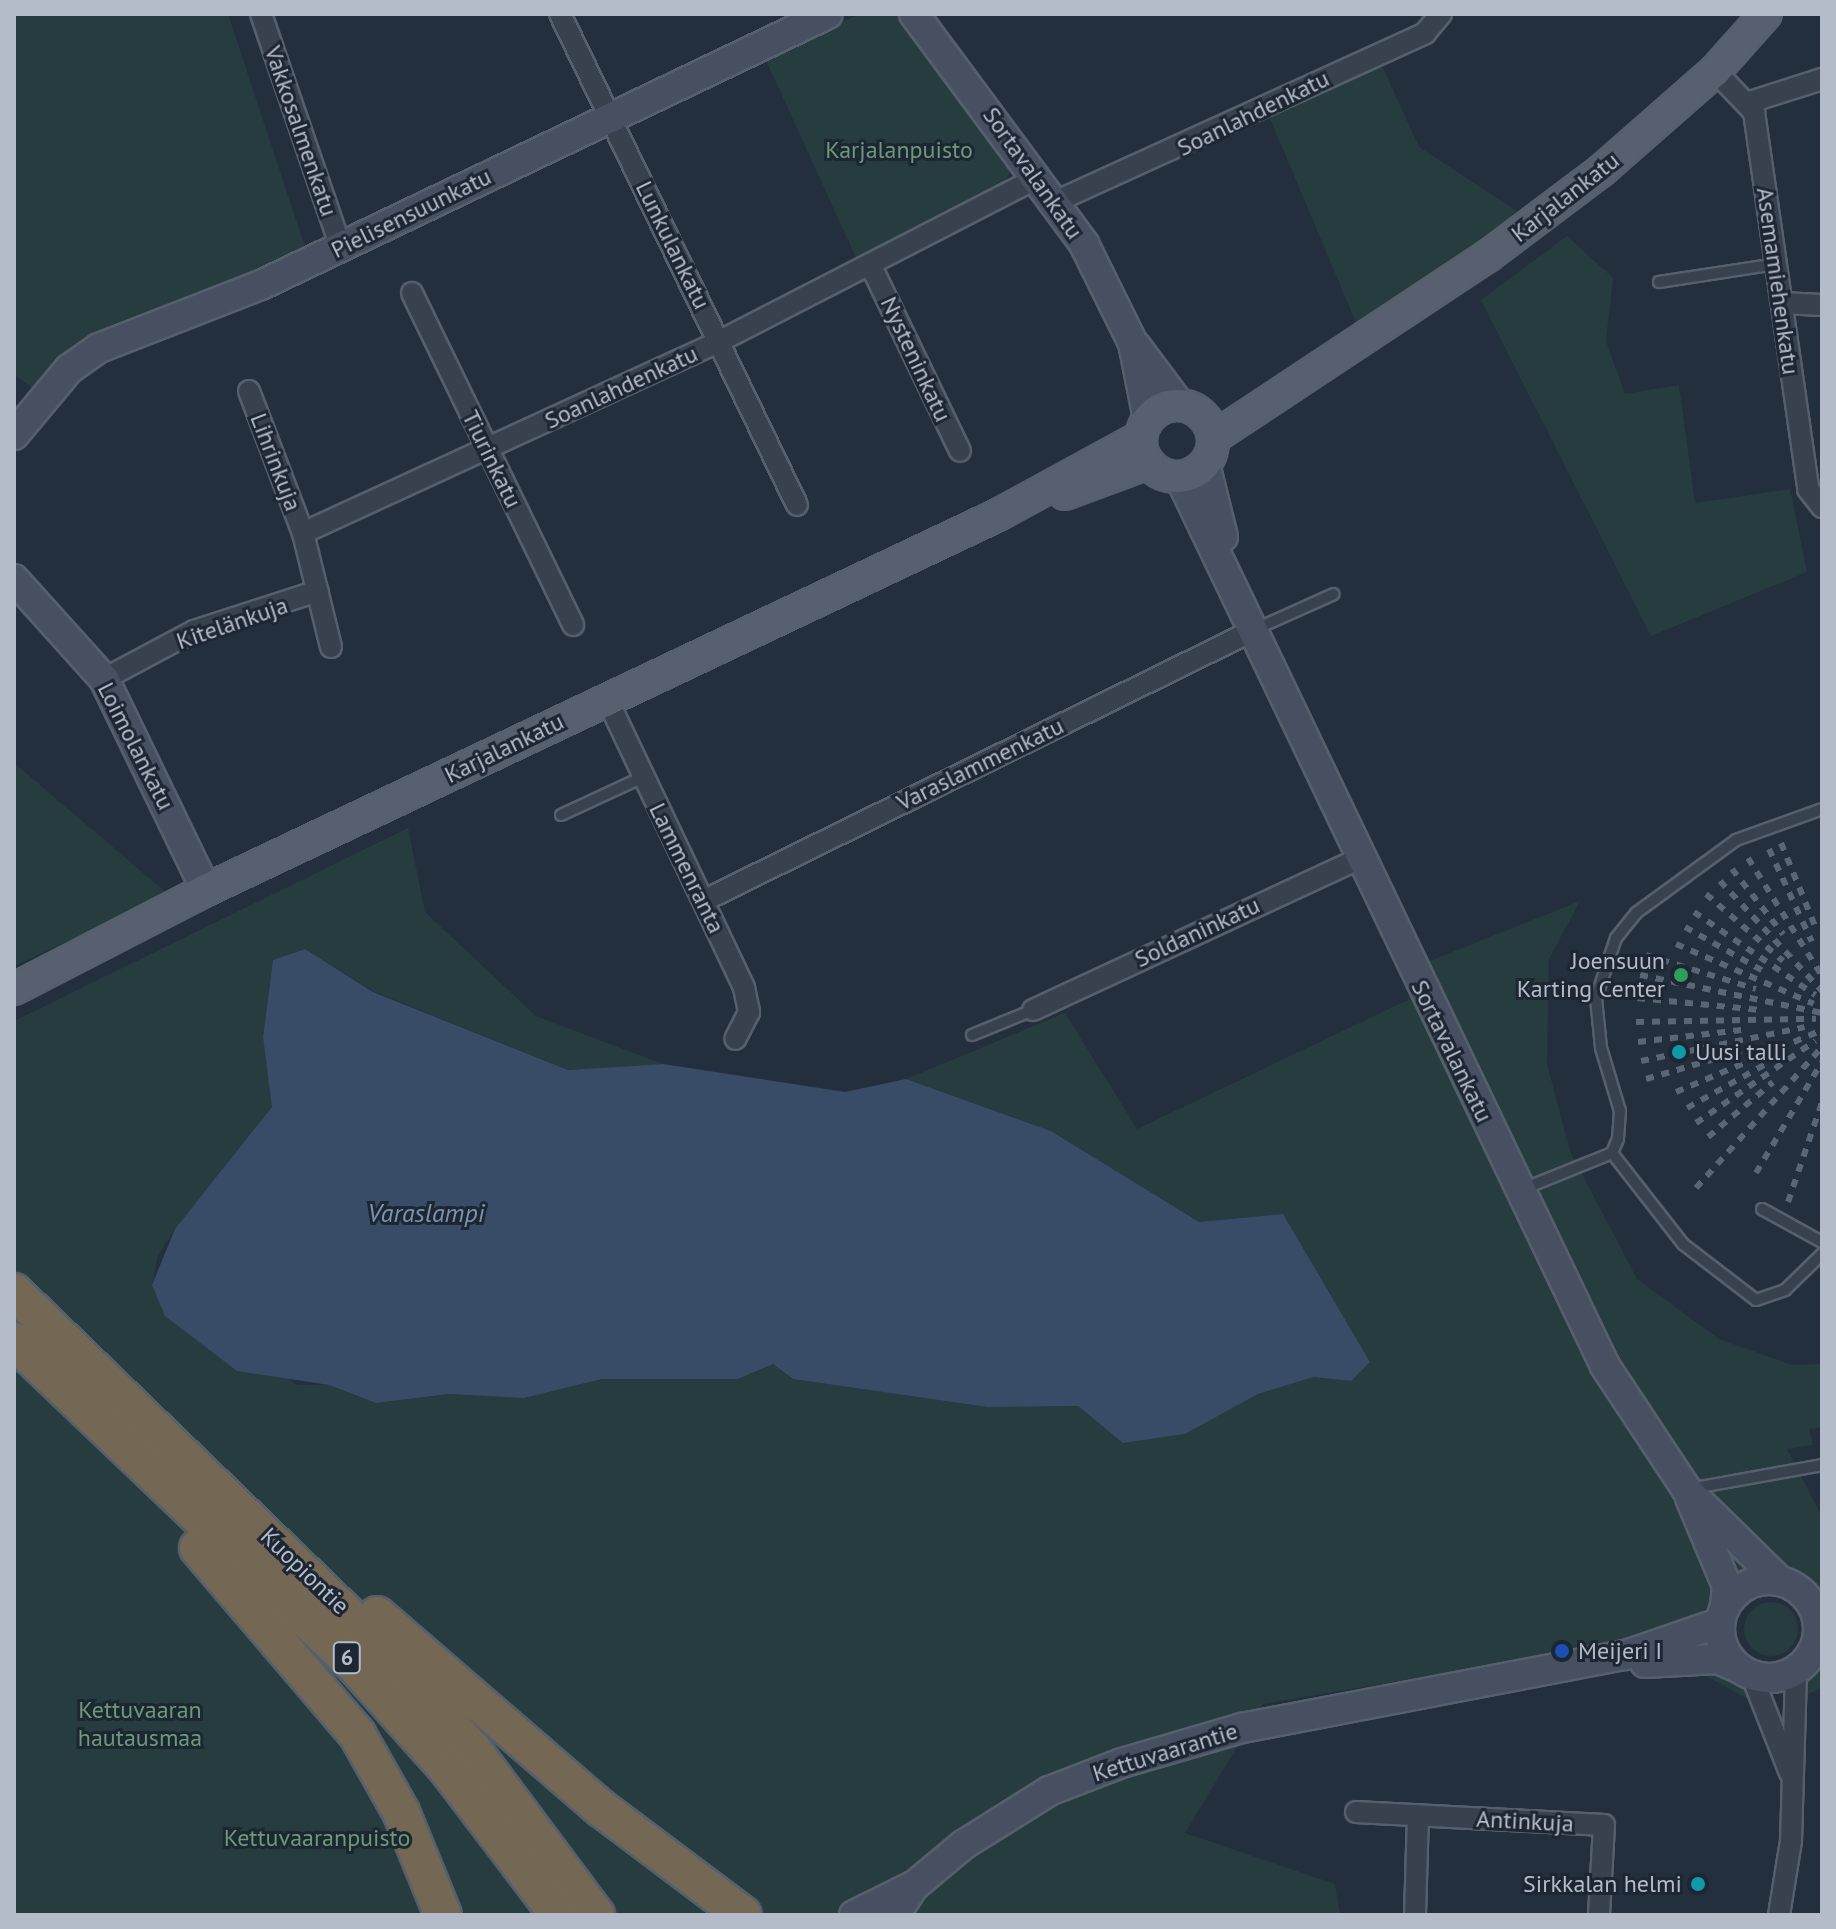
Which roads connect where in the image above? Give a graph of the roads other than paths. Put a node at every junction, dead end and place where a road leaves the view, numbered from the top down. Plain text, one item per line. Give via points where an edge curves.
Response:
1 (261, 14) edge
2 (560, 14) edge
3 (828, 14) edge
4 (914, 14) edge
5 (1441, 14) edge
6 (1766, 14) edge
7 (1715, 71) junction
8 (1822, 79) edge
9 (1750, 102) junction
10 (610, 115) junction
11 (1037, 178) junction
12 (1057, 201) junction
13 (341, 248) junction
14 (1776, 264) junction
15 (871, 266) junction
16 (1659, 282) dead end
17 (412, 293) dead end
18 (1782, 303) junction
19 (1822, 305) edge
20 (720, 341) junction
21 (1133, 343) junction
22 (1341, 352) junction
23 (249, 391) dead end
24 (1189, 408) junction
25 (14, 435) edge
26 (1145, 440) junction
27 (486, 449) junction
28 (960, 451) dead end
29 (1199, 460) junction
30 (797, 505) dead end
31 (1818, 506) edge
32 (303, 533) junction
33 (14, 579) edge
34 (318, 591) junction
35 (1334, 594) dead end
36 (573, 625) dead end
37 (1256, 629) junction
38 (331, 647) dead end
39 (104, 679) junction
40 (607, 699) junction
41 (643, 777) junction
42 (1822, 809) edge
43 (561, 815) dead end
44 (1362, 857) junction
45 (206, 890) junction
46 (705, 900) junction
47 (16, 988) edge
48 (1033, 1010) joint
49 (972, 1035) dead end
50 (735, 1039) dead end
51 (1612, 1153) junction
52 (1520, 1191) junction
53 (1762, 1209) dead end
54 (1822, 1242) edge
55 (1822, 1254) edge
56 (14, 1292) edge
57 (14, 1341) edge
58 (106, 1430) junction
59 (1822, 1465) edge
60 (200, 1469) junction
61 (1687, 1490) junction
62 (1780, 1581) junction
63 (1818, 1611) edge
64 (1722, 1614) junction
65 (1808, 1661) edge
66 (1745, 1672) junction
67 (1446, 1690) junction
68 (1792, 1781) junction
69 (1356, 1812) dead end
70 (1418, 1815) junction
71 (914, 1886) junction
72 (443, 1915) edge
73 (558, 1915) edge
74 (596, 1915) edge
75 (743, 1915) edge
76 (854, 1915) edge
77 (895, 1915) edge
78 (1415, 1915) edge
79 (1599, 1915) edge
80 (1779, 1915) edge

1 - 13 street, Vakkosalmenkatu
2 - 10 street, Lunkulankatu
3 - 10 street, Pielisensuunkatu
4 - 11 street, Sortavalankatu
5 - 12 street, Soanlahdenkatu via 1425,33
6 - 7 main road, Karjalankatu
7 - 9 street
7 - 22 main road, Karjalankatu via 1551,209
8 - 9 street
9 - 14 street, Asemamiehenkatu
10 - 13 street, Pielisensuunkatu
10 - 20 street, Lunkulankatu
11 - 12 street, Sortavalankatu
11 - 15 street, Soanlahdenkatu
12 - 21 street, Sortavalankatu
13 - 25 street, Pielisensuunkatu via 99,348 69,369
14 - 16 lane
14 - 18 street, Asemamiehenkatu
15 - 20 street, Soanlahdenkatu
15 - 28 street, Nysteninkatu
17 - 27 street, Tiurinkatu
18 - 19 street
18 - 31 street, Asemamiehenkatu
20 - 27 street, Soanlahdenkatu
20 - 30 street, Lunkulankatu
21 - 24 street, Sortavalankatu
21 - 26 street, Sortavalankatu
22 - 24 main road, Karjalankatu
22 - 29 main road, Karjalankatu
23 - 32 street, Lihrinkuja
24 - 26 main road, Karjalankatu
24 - 29 main road
26 - 29 main road
26 - 40 main road, Karjalankatu
27 - 32 street, Soanlahdenkatu
27 - 36 street, Tiurinkatu
29 - 37 street, Sortavalankatu
32 - 34 street
33 - 39 street, Loimolankatu
34 - 38 street
34 - 39 street, Kitelänkuja via 194,631
35 - 37 lane
37 - 44 street, Sortavalankatu
37 - 46 street, Varaslammenkatu
39 - 45 street, Loimolankatu
40 - 41 street, Lammenranta
40 - 45 main road, Karjalankatu
41 - 43 lane
41 - 46 street, Lammenranta
42 - 51 lane via 1736,840 1636,913 1616,938 1596,998 1601,1048 1620,1111
44 - 48 street, Soldaninkatu
44 - 52 street, Sortavalankatu
45 - 47 main road, Karjalankatu
46 - 50 street, Lammenranta via 748,1000
48 - 49 lane
51 - 52 lane
51 - 55 lane via 1683,1244 1756,1300 1785,1290
52 - 61 street, Sortavalankatu via 1605,1366
53 - 54 lane
56 - 60 highway, Kuopiontie / 6
57 - 58 highway, Kuopiontie / 6
58 - 72 highway via 357,1734 401,1812
58 - 73 highway, Kuopiontie / 6 via 356,1667 448,1770
59 - 61 lane
60 - 74 highway, Kuopiontie / 6 via 427,1696
60 - 75 highway via 602,1809
61 - 62 street, Sortavalankatu
61 - 64 street, Sortavalankatu via 1719,1564
62 - 63 street
62 - 64 street via 1747,1584
63 - 65 street
64 - 66 street via 1726,1654
64 - 67 street, Kettuvaarantie via 1626,1655
65 - 66 street
65 - 68 street
66 - 67 street, Kettuvaarantie via 1692,1658
66 - 68 street via 1772,1712
67 - 71 street, Kettuvaarantie via 1242,1728 1122,1763 1049,1791
68 - 80 street
69 - 70 street, Antinkuja
70 - 78 street
70 - 79 street, Antinkuja via 1604,1825
71 - 76 street, Kettuvaarantie
71 - 77 street, Kettuvaarantie

